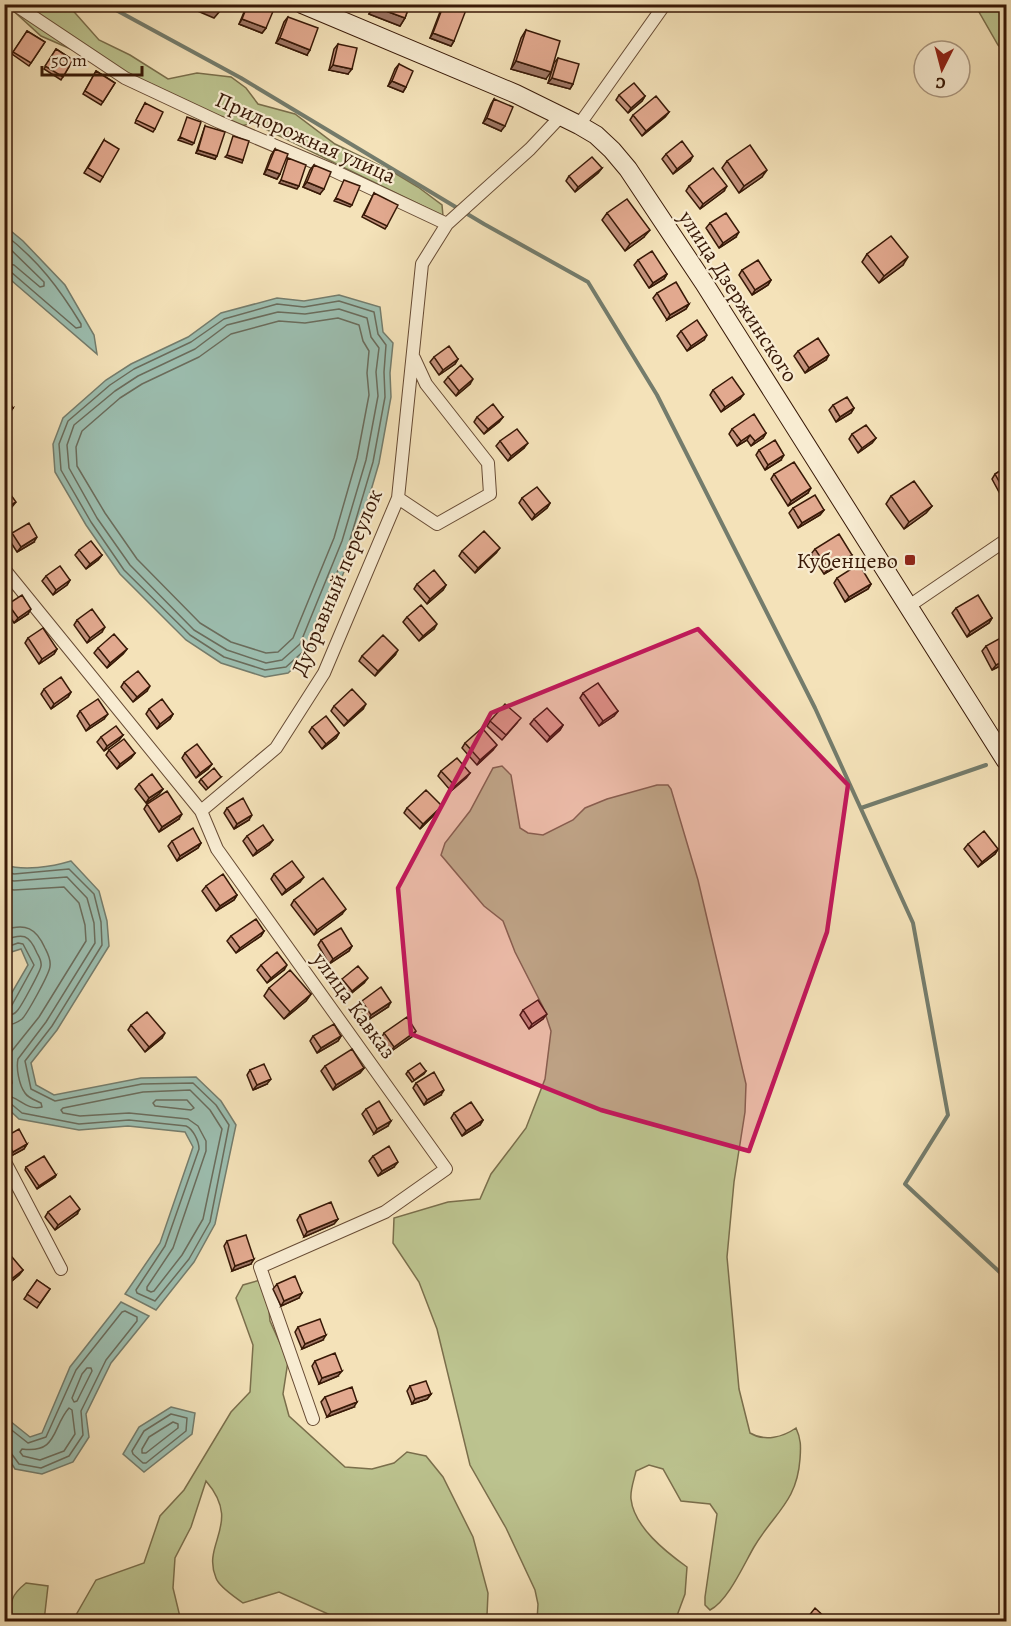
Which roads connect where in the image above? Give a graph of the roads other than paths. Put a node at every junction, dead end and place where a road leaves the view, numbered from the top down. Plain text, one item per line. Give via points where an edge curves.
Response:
1 (14, 4) edge
2 (302, 4) edge
3 (665, 4) edge
4 (561, 116) junction
5 (579, 125) junction
6 (447, 224) junction
7 (413, 356) junction
8 (398, 498) junction
9 (1006, 540) edge
10 (6, 576) edge
11 (909, 606) junction
12 (1006, 760) edge
13 (201, 811) junction
14 (4, 1160) edge
15 (61, 1269) dead end
16 (314, 1419) dead end

1 - 6 street, Придорожная улица via 125,78
2 - 4 main road, улица Дзержинского
3 - 5 street
4 - 5 main road, улица Дзержинского
4 - 6 street
5 - 11 main road, улица Дзержинского via 596,135 628,170
6 - 7 street, Дубравный переулок via 422,264
7 - 8 street, Дубравный переулок
7 - 8 street via 426,384 488,464 490,494 437,524
8 - 13 street, Дубравный переулок via 318,682 276,748
9 - 11 street
10 - 13 street, улица Кавказ
11 - 12 main road, улица Дзержинского
13 - 16 street, улица Кавказ via 217,849 446,1169 385,1212 260,1267
14 - 15 street

